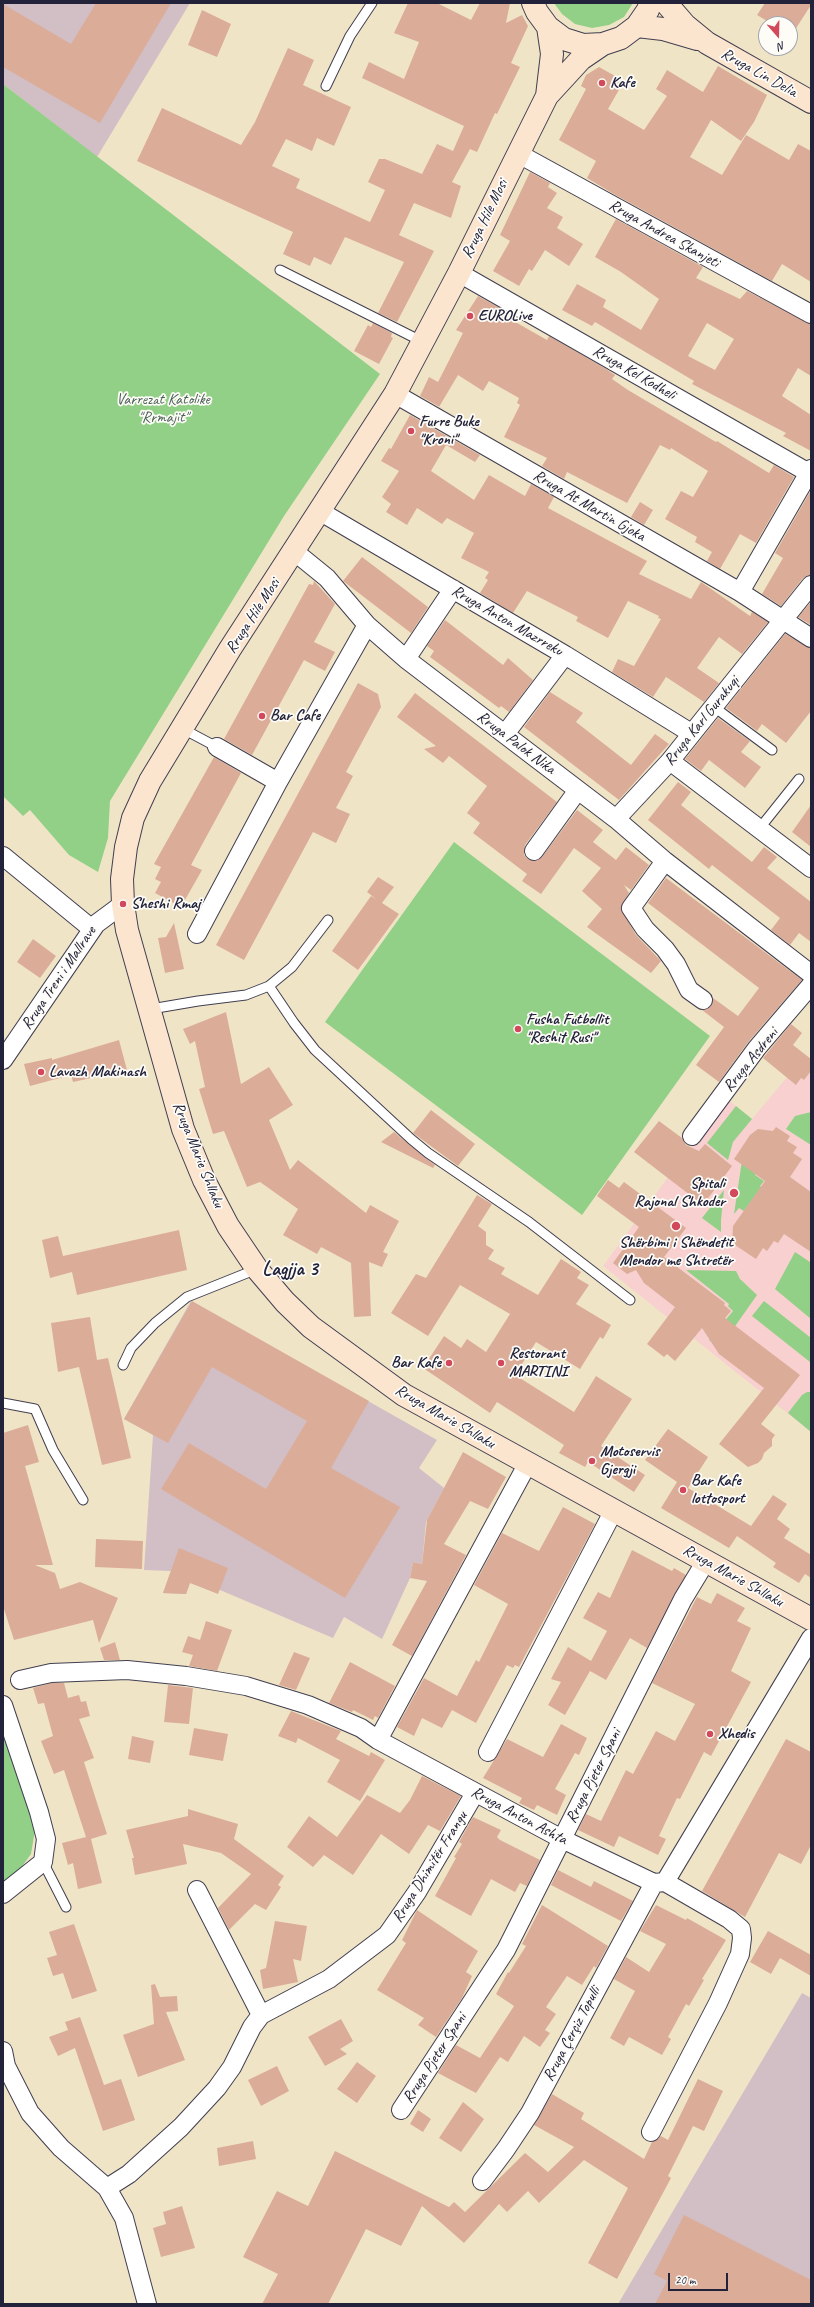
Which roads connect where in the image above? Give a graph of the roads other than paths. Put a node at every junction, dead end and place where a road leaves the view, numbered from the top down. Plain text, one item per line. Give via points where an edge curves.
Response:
1 (372, 3) edge
2 (534, 3) edge
3 (650, 3) edge
4 (666, 3) edge
5 (637, 26) junction
6 (548, 27) junction
7 (707, 43) junction
8 (603, 44) junction
9 (326, 86) dead end
10 (547, 96) junction
11 (811, 102) edge
12 (517, 153) junction
13 (280, 270) dead end
14 (459, 273) junction
15 (811, 314) edge
16 (423, 342) junction
17 (395, 394) junction
18 (810, 471) edge
19 (321, 512) junction
20 (295, 552) junction
21 (811, 584) edge
22 (453, 589) junction
23 (740, 592) junction
24 (783, 619) junction
25 (367, 625) junction
26 (811, 638) edge
27 (565, 655) junction
28 (406, 659) junction
29 (714, 707) junction
30 (183, 729) junction
31 (691, 733) junction
32 (504, 734) junction
33 (217, 747) joint
34 (772, 750) dead end
35 (670, 761) junction
36 (799, 780) dead end
37 (278, 782) junction
38 (578, 790) junction
39 (616, 819) junction
40 (759, 829) junction
41 (534, 851) dead end
42 (3, 856) edge
43 (665, 861) junction
44 (811, 868) edge
45 (123, 904) junction
46 (328, 920) dead end
47 (92, 929) junction
48 (197, 934) dead end
49 (811, 974) edge
50 (269, 986) junction
51 (811, 986) edge
52 (703, 1000) dead end
53 (150, 1009) junction
54 (3, 1060) edge
55 (692, 1136) dead end
56 (257, 1269) junction
57 (630, 1300) dead end
58 (124, 1365) dead end
59 (3, 1403) edge
60 (528, 1463) junction
61 (83, 1500) dead end
62 (614, 1510) junction
63 (706, 1561) junction
64 (811, 1619) edge
65 (811, 1638) edge
66 (20, 1680) dead end
67 (3, 1705) edge
68 (378, 1740) junction
69 (488, 1752) dead end
70 (474, 1793) junction
71 (562, 1839) junction
72 (43, 1862) junction
73 (660, 1882) junction
74 (197, 1890) dead end
75 (3, 1894) edge
76 (66, 1907) dead end
77 (262, 2015) junction
78 (3, 2051) edge
79 (401, 2110) dead end
80 (651, 2132) dead end
81 (482, 2180) dead end
82 (107, 2188) junction
83 (147, 2304) edge

1 - 9 lane via 350,36
2 - 6 main road
3 - 5 main road
4 - 7 main road, Rruga Lin Delia
5 - 7 main road, Rruga Lin Delia via 680,32
5 - 8 main road via 621,38
6 - 8 main road via 564,39 583,45
6 - 10 main road, Rruga Hile Mosi via 552,54
7 - 11 main road, Rruga Lin Delia
8 - 10 main road, Rruga Hile Mosi via 581,59
10 - 12 main road, Rruga Hile Mosi
12 - 14 main road, Rruga Hile Mosi
12 - 15 street, Rruga Andrea Skanjeti
13 - 16 lane
14 - 16 main road, Rruga Hile Mosi
14 - 18 street, Rruga Kel Kodheli
16 - 17 main road, Rruga Hile Mosi
17 - 19 main road, Rruga Hile Mosi
17 - 23 street, Rruga At Martin Gjoka
18 - 23 street
19 - 20 main road, Rruga Hile Mosi
19 - 22 street, Rruga Anton Mazrreku
20 - 25 street, Rruga Palok Nika via 327,578
20 - 30 main road, Rruga Hile Mosi via 230,649
21 - 24 street, Rruga Karl Gurakuqi
22 - 27 street, Rruga Anton Mazrreku
22 - 28 street
23 - 24 street, Rruga At Martin Gjoka
24 - 26 street
24 - 29 street, Rruga Karl Gurakuqi
25 - 28 street, Rruga Palok Nika
25 - 37 street
27 - 31 street, Rruga Anton Mazrreku
27 - 32 street
28 - 32 street, Rruga Palok Nika
29 - 31 street, Rruga Karl Gurakuqi
29 - 34 lane
30 - 33 lane
30 - 45 main road, Rruga Hile Mosi via 150,781 133,818 122,879
31 - 35 street, Rruga Karl Gurakuqi
32 - 38 street, Rruga Palok Nika
33 - 37 street
35 - 39 street, Rruga Karl Gurakuqi
35 - 40 street
36 - 40 lane
37 - 48 street
38 - 39 street, Rruga Palok Nika
38 - 41 street
39 - 43 street, Rruga Palok Nika
40 - 44 street
42 - 47 street
43 - 49 street, Rruga Palok Nika
43 - 52 street via 631,908 645,930 676,964 689,990
45 - 47 street, Rruga Treni i Mallrave via 101,918
45 - 53 main road, Rruga Marie Shllaku via 127,930
46 - 50 lane via 292,967
47 - 54 street, Rruga Treni i Mallrave
50 - 53 lane via 246,995
50 - 57 lane via 315,1050 411,1139 535,1227
51 - 55 street, Rruga Asdreni via 757,1048
53 - 56 main road, Rruga Marie Shllaku via 186,1136 204,1180 228,1226
56 - 58 lane via 187,1297 155,1322 131,1348
56 - 60 main road, Rruga Marie Shllaku via 311,1327 404,1395
59 - 61 lane via 35,1409 53,1450
60 - 62 main road, Rruga Marie Shllaku
60 - 68 street
62 - 63 main road, Rruga Marie Shllaku
62 - 69 street
63 - 64 main road, Rruga Marie Shllaku
63 - 71 street, Rruga Pjeter Spani via 683,1599
65 - 73 street, Rruga Çerçiz Topulli
66 - 68 street via 51,1673 127,1670 246,1686 308,1706 361,1728
67 - 72 street via 46,1839
68 - 70 street, Rruga Anton Ashta
70 - 71 street, Rruga Anton Ashta
70 - 77 street, Rruga Dhimitër Frangu via 417,1892 387,1935 329,1979
71 - 73 street, Rruga Anton Ashta
71 - 79 street, Rruga Pjeter Spani via 506,1950
72 - 75 street
72 - 76 lane
73 - 80 street, Rruga Anton Ashta via 729,1919 741,1929 742,1938 740,1954 718,2003
73 - 81 street, Rruga Çerçiz Topulli via 530,2113
74 - 77 street
77 - 82 street, Rruga Dhimitër Frangu via 252,2027 232,2068 217,2088 181,2127 129,2174
78 - 82 street via 6,2066 30,2113 61,2148
82 - 83 street via 124,2218

